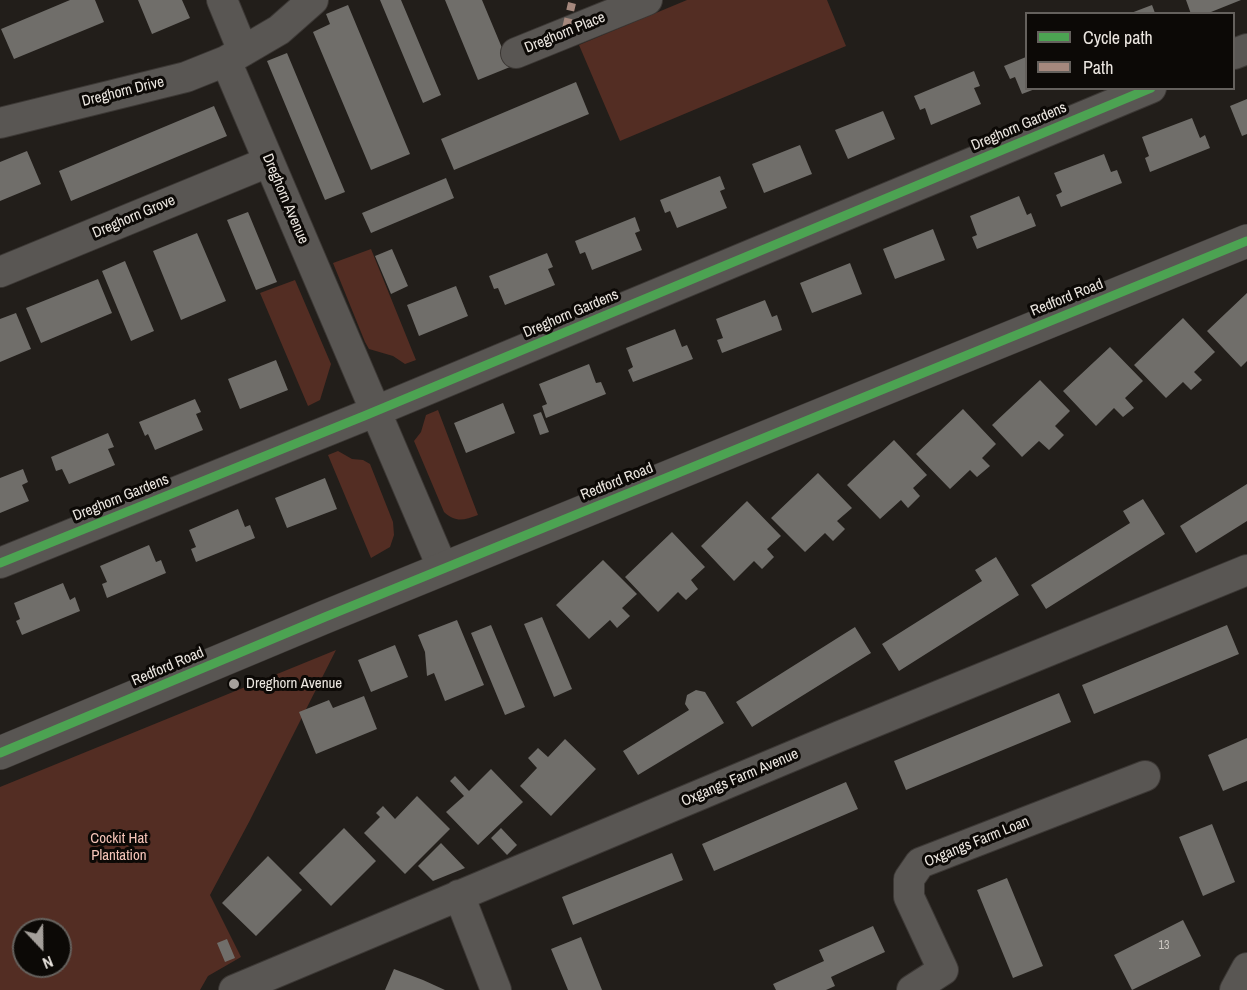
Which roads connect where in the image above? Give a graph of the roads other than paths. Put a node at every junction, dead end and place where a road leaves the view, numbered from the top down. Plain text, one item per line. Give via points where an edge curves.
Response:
1 (222, 0) edge
2 (313, 0) edge
3 (647, 0) edge
4 (516, 53) dead end
5 (234, 56) junction
6 (1147, 90) edge
7 (0, 123) edge
8 (268, 162) junction
9 (1247, 241) edge
10 (0, 272) edge
11 (375, 411) junction
12 (0, 563) edge
13 (442, 569) junction
14 (1247, 570) edge
15 (0, 753) edge
16 (1145, 776) dead end
17 (459, 895) junction
18 (1247, 968) edge
19 (234, 990) edge
20 (496, 990) edge
21 (912, 990) edge
22 (1235, 990) edge

1 - 5 street
2 - 5 street, Dreghorn Drive via 279,30
3 - 4 street, Dreghorn Place
5 - 7 street, Dreghorn Drive via 186,77
5 - 8 street, Dreghorn Avenue
6 - 11 street, Dreghorn Gardens
8 - 10 street, Dreghorn Grove
8 - 11 street, Dreghorn Avenue
9 - 13 main road, Redford Road
11 - 12 street, Dreghorn Gardens
11 - 13 street, Dreghorn Avenue
13 - 15 main road, Redford Road
14 - 17 street, Oxgangs Farm Avenue
16 - 21 street, Oxgangs Farm Loan via 920,863 909,879 909,897 944,970
17 - 19 street, Oxgangs Farm Avenue
17 - 20 street
18 - 22 street

